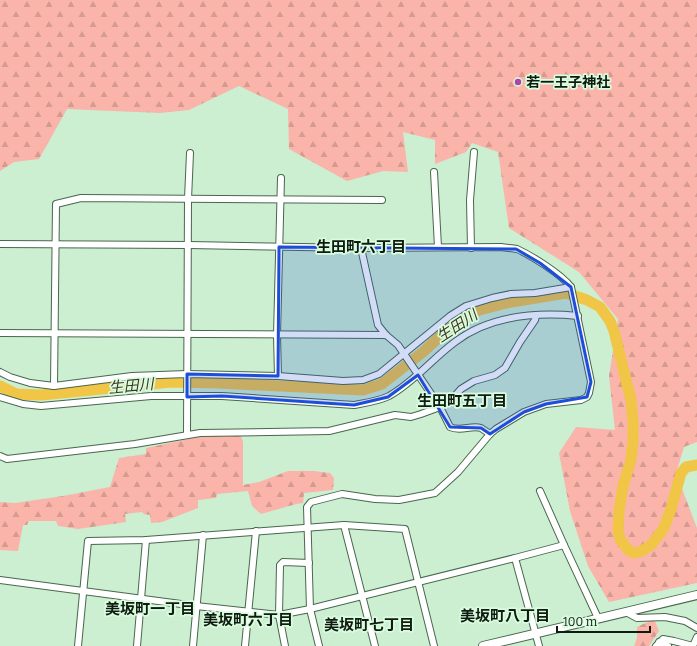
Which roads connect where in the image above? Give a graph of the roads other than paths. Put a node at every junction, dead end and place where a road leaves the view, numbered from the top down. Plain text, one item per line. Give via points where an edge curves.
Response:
1 (474, 152) dead end
2 (190, 153) dead end
3 (434, 172) dead end
4 (280, 178) dead end
5 (188, 199) junction
6 (280, 200) junction
7 (382, 200) dead end
8 (0, 244) edge
9 (55, 245) junction
10 (189, 245) junction
11 (279, 247) junction
12 (438, 247) junction
13 (361, 248) junction
14 (472, 248) junction
15 (571, 287) junction
16 (536, 316) junction
17 (578, 316) junction
18 (0, 333) edge
19 (55, 333) junction
20 (188, 334) junction
21 (277, 335) junction
22 (386, 335) junction
23 (404, 353) junction
24 (0, 372) edge
25 (187, 374) junction
26 (418, 375) junction
27 (278, 376) junction
28 (54, 386) junction
29 (0, 396) edge
30 (187, 397) junction
31 (440, 407) junction
32 (188, 434) junction
33 (490, 434) junction
34 (0, 456) edge
35 (540, 490) dead end
36 (344, 526) junction
37 (308, 528) junction
38 (256, 531) junction
39 (203, 535) junction
40 (146, 540) junction
41 (564, 545) junction
42 (515, 558) junction
43 (309, 563) junction
44 (0, 580) edge
45 (418, 582) junction
46 (82, 591) junction
47 (697, 595) edge
48 (362, 596) junction
49 (141, 598) junction
50 (196, 606) junction
51 (310, 609) junction
52 (248, 611) junction
53 (626, 612) junction
54 (279, 615) junction
55 (598, 618) junction
56 (697, 628) edge
57 (536, 634) junction
58 (697, 637) edge
59 (658, 644) edge
60 (78, 646) edge
61 (137, 646) edge
62 (193, 646) edge
63 (246, 646) edge
64 (286, 646) edge
65 (319, 646) edge
66 (375, 646) edge
67 (434, 646) edge
68 (483, 646) edge
69 (539, 646) edge
70 (668, 646) edge

1 - 14 street via 470,200
2 - 5 street
3 - 12 street
4 - 6 street
5 - 6 street
5 - 9 street via 81,198 56,204
5 - 10 street
6 - 7 street
6 - 11 street
8 - 9 street
9 - 10 street
9 - 19 street
10 - 11 street
10 - 20 street
11 - 13 street
11 - 21 street
12 - 13 street
12 - 14 street
13 - 22 street via 378,325
14 - 15 street via 516,249 550,268
15 - 17 street
15 - 23 street via 511,294 466,306
16 - 17 street
16 - 26 street via 500,320 478,328 454,342
16 - 31 street via 505,368 495,375 474,380
17 - 33 street via 591,382 587,397 546,404 524,412
18 - 19 street
19 - 20 street
19 - 28 street
20 - 21 street
20 - 25 street
21 - 22 street
21 - 27 street
22 - 23 street
23 - 26 street
23 - 27 street via 379,374 364,380
24 - 28 street via 30,383
25 - 27 street
25 - 28 street via 132,376
25 - 30 street
26 - 30 street via 388,397 354,405 222,396
26 - 31 street
29 - 30 street via 23,404 41,406 151,396
30 - 32 street
31 - 32 street via 410,417 395,415 329,431
31 - 33 street via 450,427 481,428
32 - 34 street via 135,444 7,459
33 - 37 street via 458,472 435,493 399,500 342,494 311,502 307,507
35 - 41 street
36 - 37 street
36 - 45 street via 405,529
36 - 48 street
37 - 38 street
37 - 43 street
38 - 39 street
38 - 52 street
39 - 40 street
39 - 50 street
40 - 46 street via 88,541
40 - 49 street
41 - 42 street
41 - 55 street
42 - 45 street
42 - 57 street
43 - 51 street
43 - 54 street via 283,562 280,565
44 - 46 street
45 - 48 street
45 - 67 street
46 - 49 street
46 - 60 street
47 - 53 main road
48 - 51 street
48 - 66 street
49 - 50 street
49 - 61 street
50 - 52 street
50 - 62 street
51 - 54 street
51 - 65 street
52 - 54 street
52 - 63 street
53 - 55 main road
53 - 56 street via 638,618 665,617 686,621
54 - 64 street
55 - 57 main road
57 - 68 main road
57 - 69 street
58 - 59 street via 693,646 663,639
59 - 70 street

